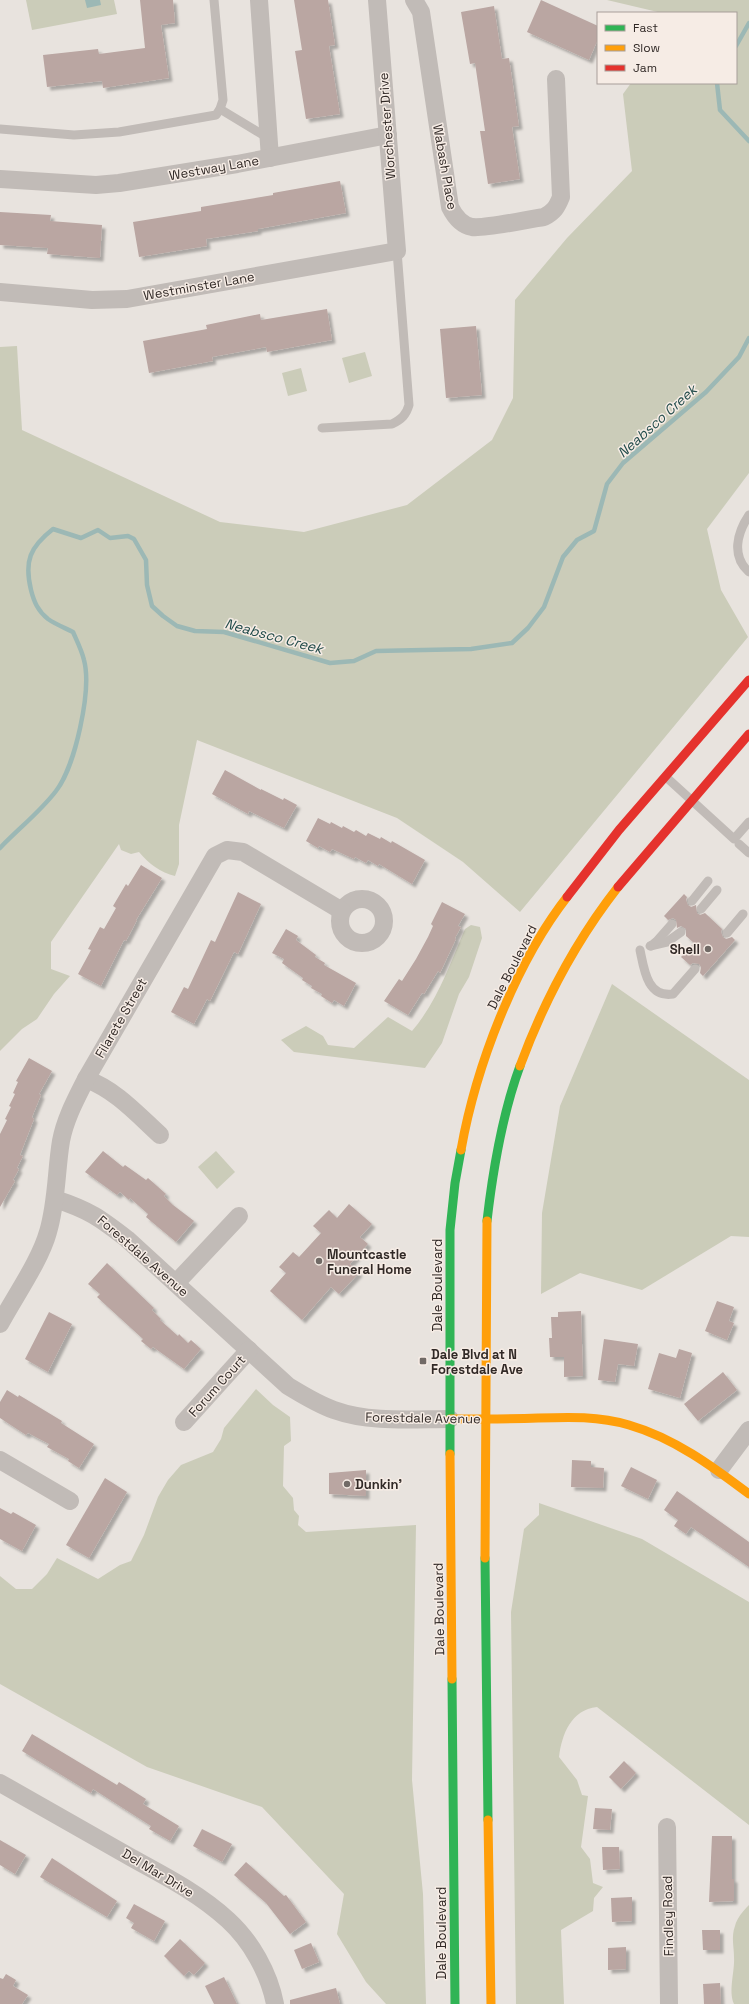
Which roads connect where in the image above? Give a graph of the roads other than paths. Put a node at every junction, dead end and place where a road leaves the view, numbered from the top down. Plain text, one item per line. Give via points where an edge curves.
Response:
1 (214, 0) edge
2 (259, 0) edge
3 (377, 0) edge
4 (414, 0) edge
5 (556, 79) dead end
6 (220, 108) junction
7 (0, 129) edge
8 (388, 135) junction
9 (268, 138) junction
10 (270, 158) junction
11 (0, 179) edge
12 (397, 252) junction
13 (0, 292) edge
14 (322, 428) dead end
15 (749, 515) edge
16 (749, 572) edge
17 (749, 680) edge
18 (749, 734) edge
19 (666, 777) junction
20 (692, 801) junction
21 (749, 822) edge
22 (739, 844) dead end
23 (749, 853) edge
24 (708, 881) dead end
25 (717, 890) dead end
26 (692, 901) dead end
27 (700, 909) dead end
28 (342, 911) dead end
29 (743, 914) dead end
30 (672, 924) dead end
31 (681, 932) dead end
32 (727, 933) dead end
33 (640, 950) dead end
34 (695, 969) dead end
35 (86, 1079) junction
36 (160, 1135) dead end
37 (55, 1199) junction
38 (239, 1216) dead end
39 (176, 1284) junction
40 (0, 1324) edge
41 (249, 1350) junction
42 (450, 1419) junction
43 (485, 1419) junction
44 (184, 1422) dead end
45 (749, 1430) edge
46 (0, 1460) edge
47 (719, 1470) junction
48 (749, 1494) edge
49 (70, 1501) dead end
50 (0, 1783) edge
51 (667, 1827) dead end
52 (275, 2004) edge
53 (455, 2004) edge
54 (491, 2004) edge
55 (669, 2004) edge

1 - 6 lane via 223,100
2 - 9 street, Westway Lane
3 - 8 street, Worchester Drive
4 - 5 street, Wabash Place via 421,12 450,207 455,217 463,223 477,227 544,217 557,207 561,197
6 - 7 lane via 216,115 212,116 119,132 74,134
6 - 9 lane
8 - 10 street
8 - 12 street, Worchester Drive
9 - 10 street, Westway Lane
10 - 11 street, Westway Lane via 96,185
12 - 13 street, Westminster Lane via 127,299 92,300
12 - 14 lane via 409,405 406,413 392,424
15 - 16 lane via 738,540 737,549 742,566
17 - 19 main road, Dale Boulevard
18 - 20 main road
19 - 20 lane
19 - 42 main road, Dale Boulevard via 619,830 553,915 518,979 486,1053 463,1139 452,1207
20 - 21 lane via 734,839
20 - 43 main road via 618,886 591,924 566,963 526,1050 496,1151 489,1192 486,1234
22 - 23 lane
24 - 26 lane
25 - 27 lane
28 - 35 street, Filarete Street via 243,852 223,850 210,863
29 - 32 lane
30 - 31 lane via 658,941 650,946 667,942
33 - 34 lane via 647,978 652,988 659,993 673,994
35 - 36 street via 114,1094
35 - 37 street, Filarete Street via 64,1126
37 - 39 street, Forestdale Avenue via 82,1207 105,1221
37 - 40 street, Filarete Street via 42,1249
38 - 39 street
39 - 41 street, Forestdale Avenue
41 - 42 street, Forestdale Avenue via 288,1386 312,1401 334,1410 372,1418
41 - 44 street, Forum Court
42 - 43 main road, Forestdale Avenue
42 - 53 main road, Dale Boulevard
43 - 47 main road, Forestdale Avenue via 583,1417 609,1420 634,1426 660,1437
43 - 54 main road
45 - 47 street
46 - 49 street
47 - 48 main road, Forestdale Avenue
50 - 52 street, Del Mar Drive via 175,1882 229,1921 256,1956 266,1975
51 - 55 street, Findley Road

